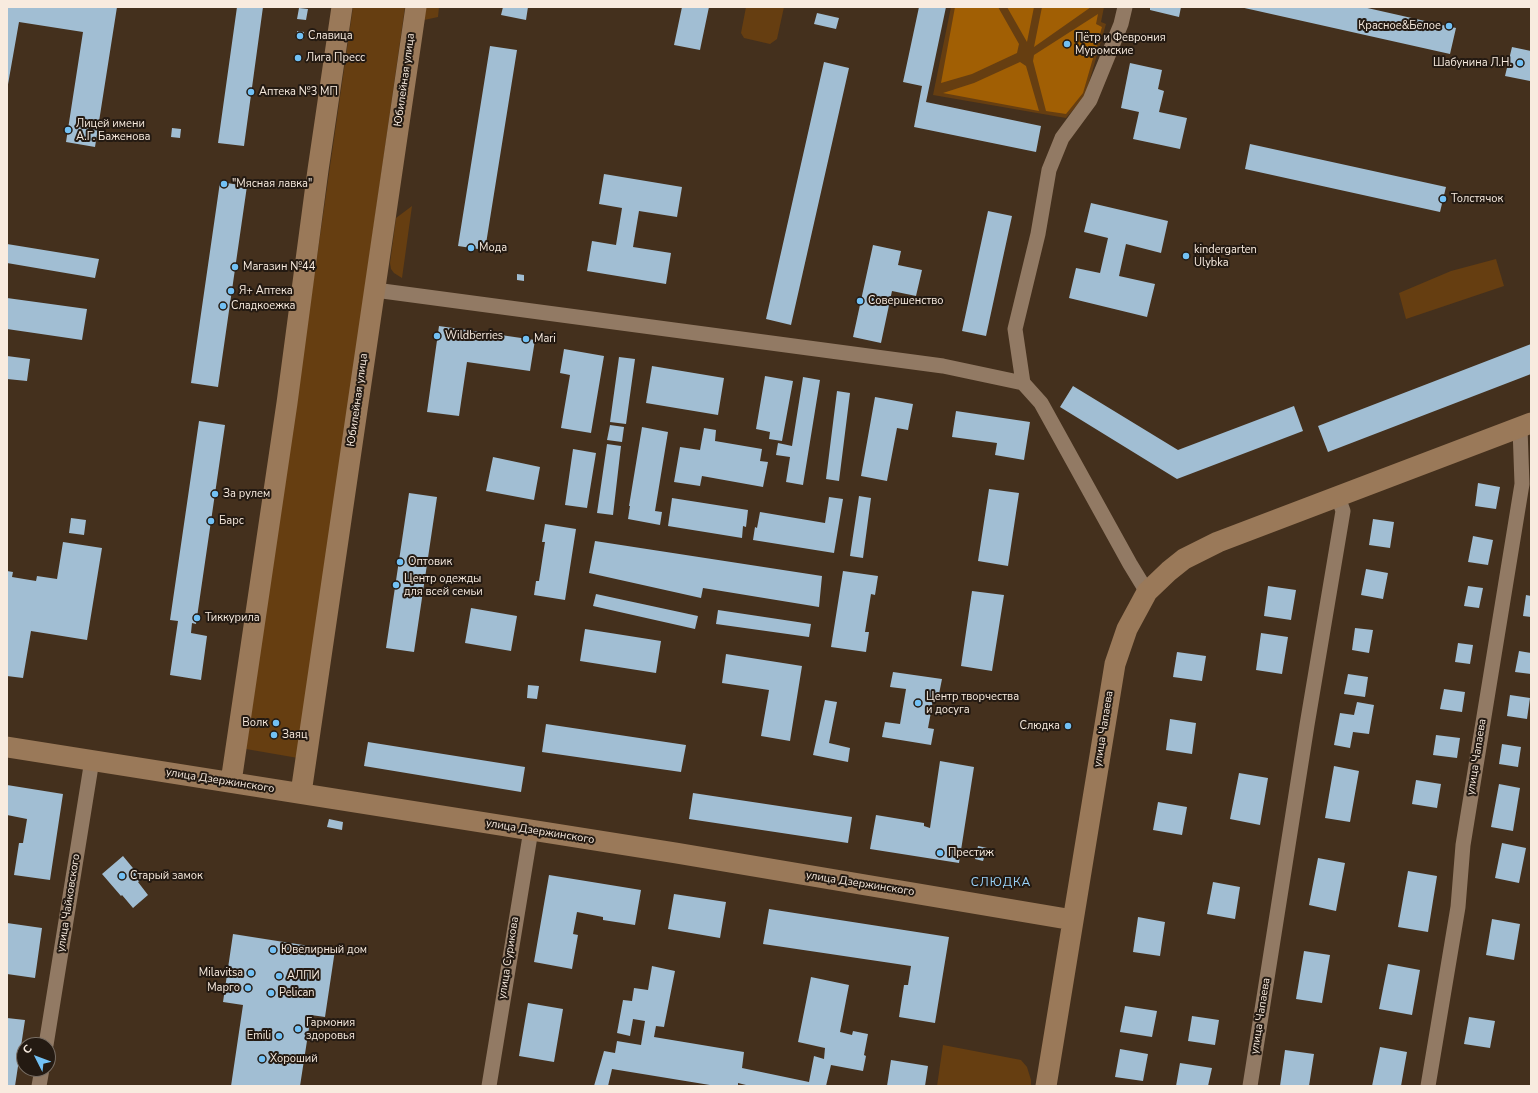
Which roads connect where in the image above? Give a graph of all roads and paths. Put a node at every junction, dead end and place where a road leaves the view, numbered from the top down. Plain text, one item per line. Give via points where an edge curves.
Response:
1 (342, 7) edge
2 (416, 7) edge
3 (1125, 7) edge
4 (375, 290) junction
5 (1023, 383) junction
6 (1525, 425) edge
7 (1338, 496) junction
8 (1147, 592) junction
9 (7, 747) edge
10 (92, 760) junction
11 (231, 782) junction
12 (301, 793) junction
13 (530, 830) junction
14 (1073, 920) junction
15 (47, 1037) edge
16 (489, 1086) edge
17 (1046, 1086) edge
18 (1250, 1086) edge
19 (1428, 1086) edge

1 - 11 main road
2 - 4 main road, Юбилейная улица
3 - 5 street via 1121,24 1095,90 1062,138 1049,170 1038,234 1015,329
4 - 5 street via 943,366
4 - 12 main road, Юбилейная улица
5 - 8 street via 1041,403
6 - 7 main road, улица Чапаева
6 - 19 street, улица Чапаева via 1522,484 1463,845 1458,907
7 - 8 main road, улица Чапаева via 1218,542 1184,559
7 - 18 street, улица Чапаева via 1343,511
8 - 14 main road, улица Чапаева via 1127,629 1115,664
9 - 10 main road, улица Дзержинского
10 - 11 main road, улица Дзержинского
10 - 15 street, улица Чайковского
11 - 12 main road, улица Дзержинского
12 - 13 main road, улица Дзержинского
13 - 14 main road, улица Дзержинского
13 - 16 street, улица Сурикова
14 - 17 main road, улица Чапаева

